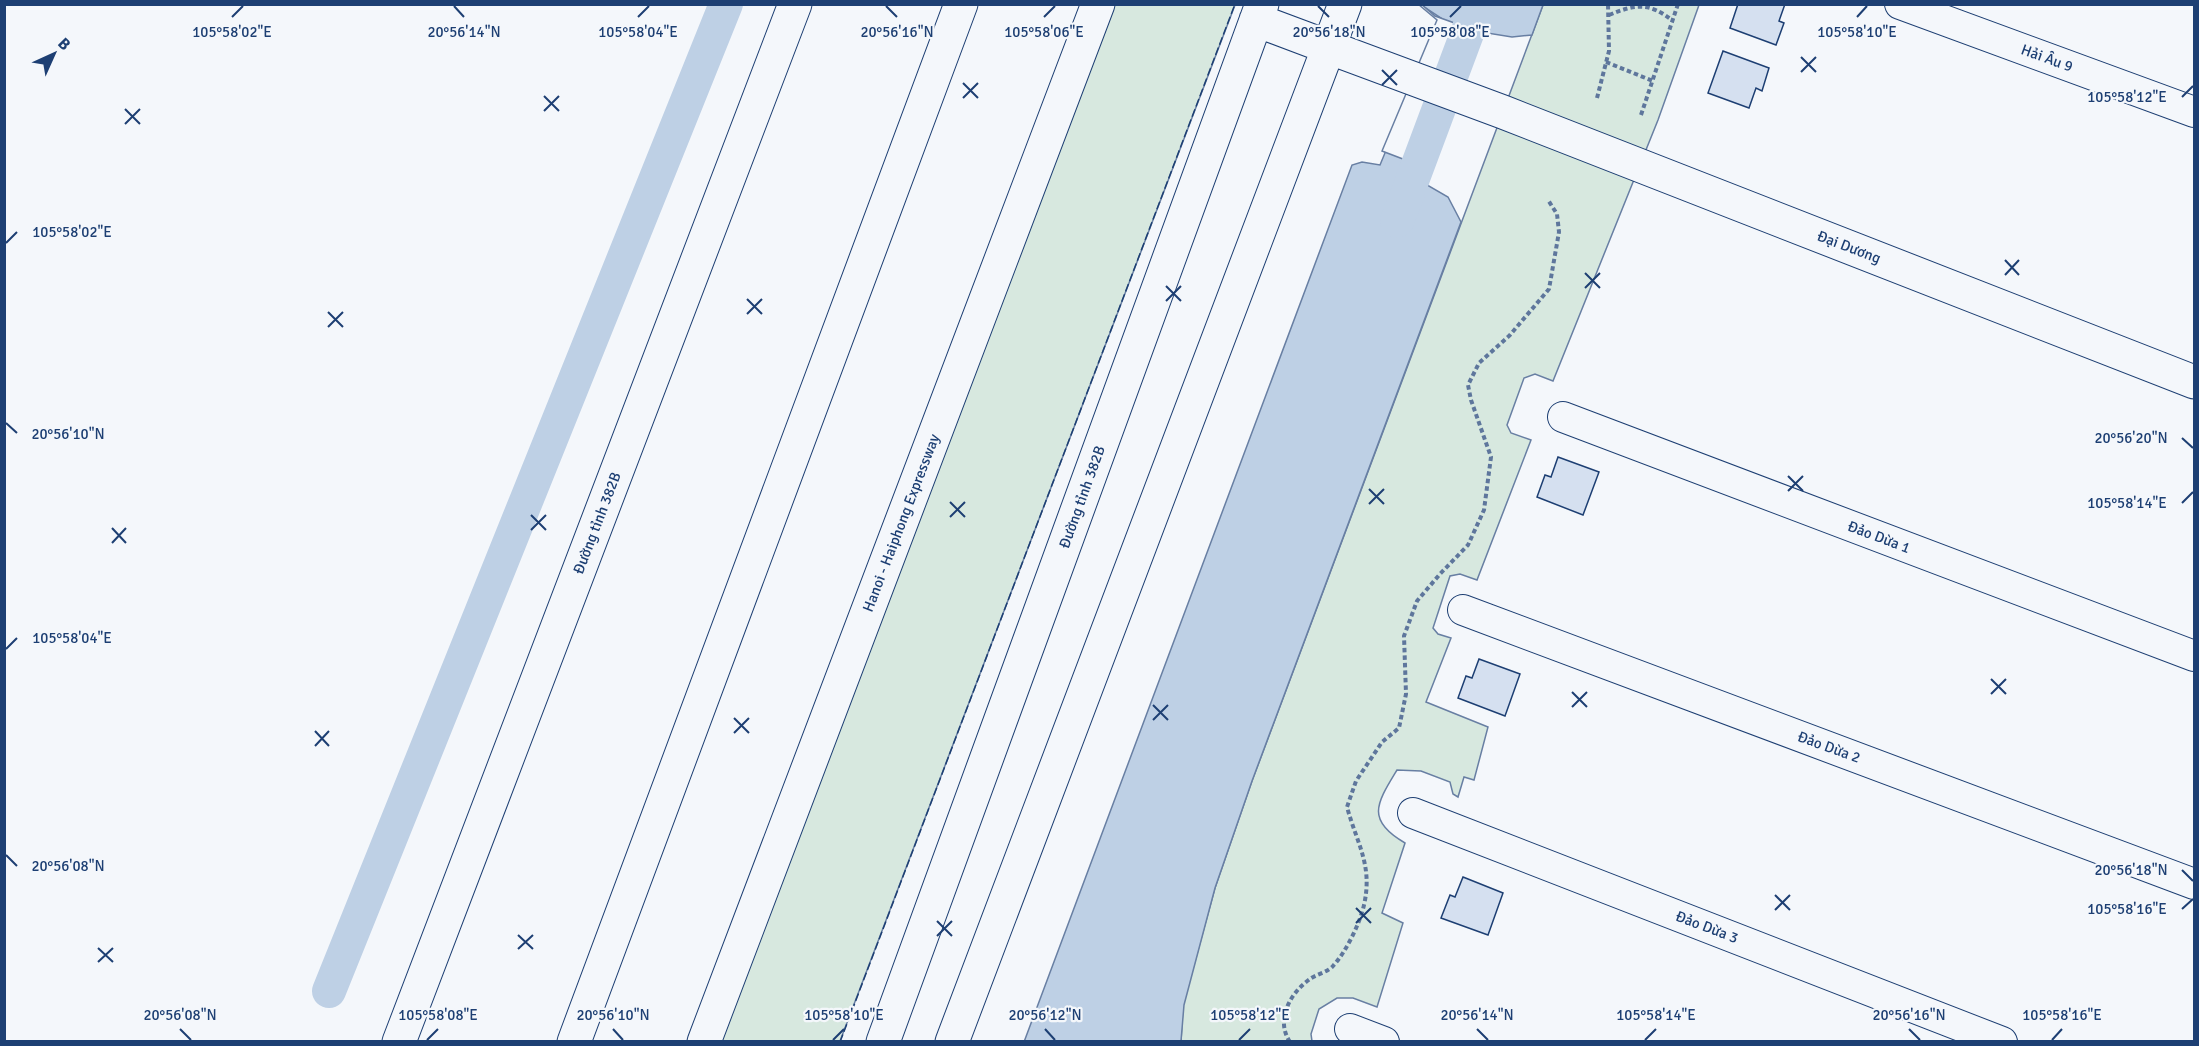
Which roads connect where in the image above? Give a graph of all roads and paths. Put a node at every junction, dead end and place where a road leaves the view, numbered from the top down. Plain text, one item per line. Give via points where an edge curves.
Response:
1 (795, 4) edge
2 (962, 4) edge
3 (1098, 4) edge
4 (1345, 4) edge
5 (1608, 4) edge
6 (1678, 4) edge
7 (1899, 4) edge
8 (1259, 12) edge
9 (1609, 15) junction
10 (1673, 21) junction
11 (1328, 47) junction
12 (1606, 62) junction
13 (1384, 69) joint
14 (1653, 81) junction
15 (1597, 98) dead end
16 (2194, 112) edge
17 (1641, 115) dead end
18 (1548, 200) dead end
19 (2194, 382) edge
20 (1563, 417) dead end
21 (1463, 610) dead end
22 (2194, 656) edge
23 (1413, 813) dead end
24 (2194, 884) edge
25 (1350, 1029) dead end
26 (403, 1031) edge
27 (574, 1041) edge
28 (704, 1041) edge
29 (883, 1041) edge
30 (952, 1041) edge
31 (1290, 1041) edge
32 (1384, 1041) edge
33 (2002, 1041) edge

1 - 26 main road, Đường tỉnh 382B
2 - 27 main road
3 - 28 main road, Hanoi - Haiphong Expressway
4 - 11 main road
5 - 9 path
6 - 10 path
7 - 16 street, Hải Âu 9
8 - 11 main road, Đường tỉnh 382B
8 - 29 main road, Đường tỉnh 382B
9 - 10 path via 1643,6 1659,10
9 - 12 path via 1610,51
10 - 14 path
11 - 13 main road, Đường tỉnh 382B
11 - 30 main road
12 - 14 path
12 - 15 path
13 - 19 main road, Đại Dương
14 - 17 path
18 - 31 path via 1557,214 1559,232 1549,289 1510,335 1479,363 1468,385 1491,457 1484,510 1468,545 1417,601 1404,636 1406,694 1400,728 1382,742 1356,781 1347,807 1368,875 1364,906 1354,932 1332,967 1310,979 1287,1004 1283,1025
20 - 22 street, Đảo Dừa 1
21 - 24 street, Đảo Dừa 2
23 - 33 street, Đảo Dừa 3
25 - 32 street

